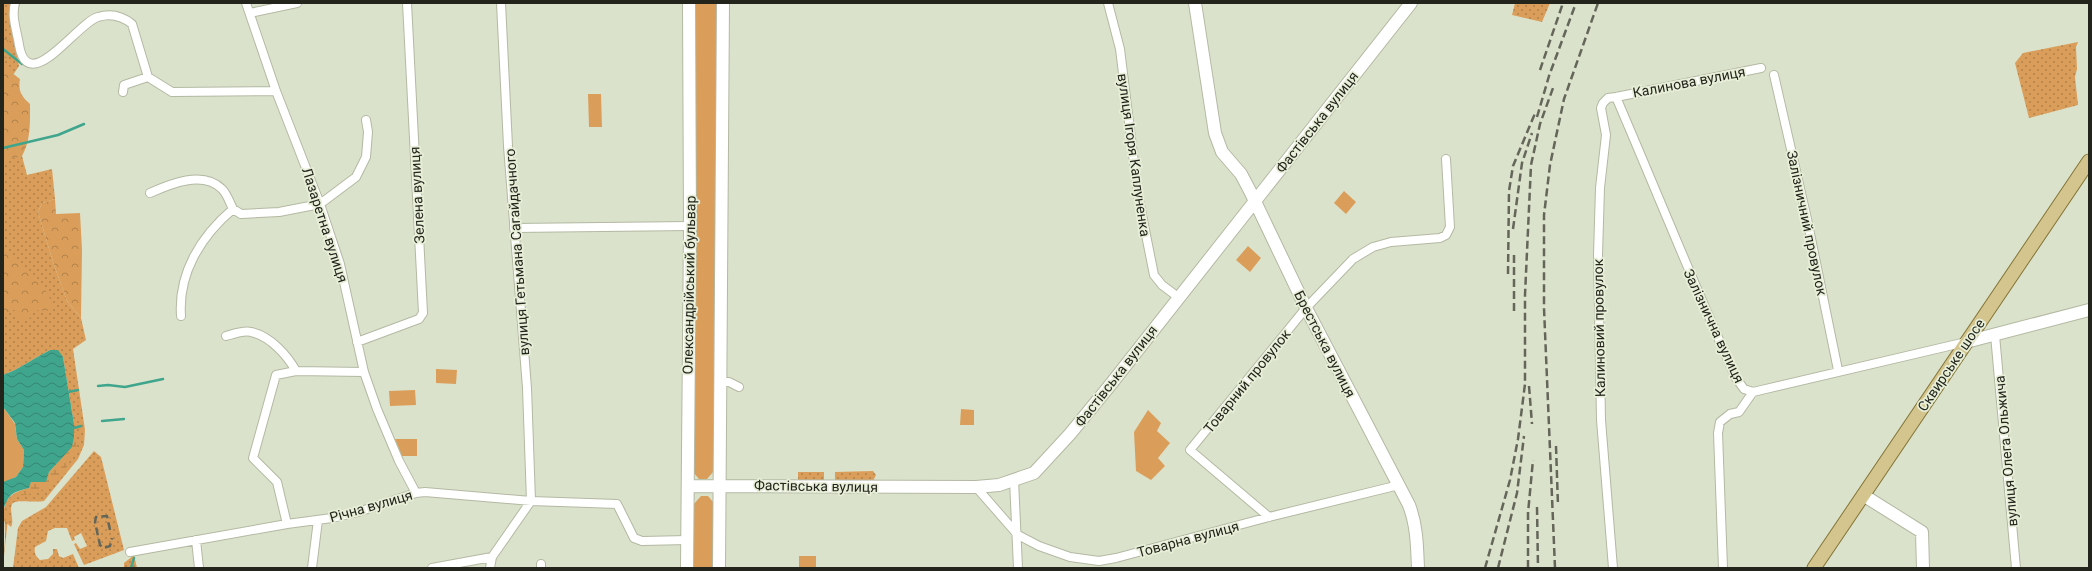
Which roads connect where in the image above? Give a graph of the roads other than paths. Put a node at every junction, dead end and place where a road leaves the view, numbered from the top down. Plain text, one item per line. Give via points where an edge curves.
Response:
1 (15, 3) edge
2 (246, 3) edge
3 (298, 3) edge
4 (407, 3) edge
5 (501, 3) edge
6 (689, 3) edge
7 (723, 3) edge
8 (1108, 3) edge
9 (1196, 3) edge
10 (1411, 3) edge
11 (250, 13) junction
12 (1761, 68) dead end
13 (1774, 75) dead end
14 (148, 77) junction
15 (276, 91) junction
16 (123, 92) dead end
17 (1616, 97) junction
18 (366, 120) dead end
19 (1446, 159) dead end
20 (2089, 161) edge
21 (150, 193) dead end
22 (1255, 201) junction
23 (320, 204) junction
24 (233, 209) junction
25 (690, 226) junction
26 (514, 228) junction
27 (1178, 297) junction
28 (1306, 308) junction
29 (2089, 310) edge
30 (181, 316) dead end
31 (1995, 335) junction
32 (226, 336) dead end
33 (357, 342) junction
34 (1966, 342) junction
35 (296, 370) junction
36 (1838, 370) junction
37 (364, 372) junction
38 (720, 382) junction
39 (739, 387) dead end
40 (1754, 392) junction
41 (1014, 480) junction
42 (719, 485) junction
43 (1399, 485) junction
44 (688, 486) junction
45 (976, 487) junction
46 (416, 493) junction
47 (1863, 495) junction
48 (531, 500) junction
49 (1269, 517) junction
50 (318, 520) junction
51 (286, 524) junction
52 (1018, 535) junction
53 (196, 540) junction
54 (688, 540) junction
55 (130, 552) dead end
56 (492, 557) junction
57 (199, 568) edge
58 (312, 568) edge
59 (432, 568) edge
60 (490, 568) edge
61 (687, 568) edge
62 (718, 568) edge
63 (1018, 568) edge
64 (1418, 568) edge
65 (1613, 568) edge
66 (1723, 568) edge
67 (1814, 568) edge
68 (1923, 568) edge
69 (2016, 568) edge

1 - 14 street via 14,19 22,57 29,64 49,57 97,17 117,15 132,24
2 - 11 street, Лазаретна вулиця
3 - 11 street
4 - 33 street, Зелена вулиця via 423,313 419,319
5 - 26 street, вулиця Гетьмана Сагайдачного
6 - 25 street, Олександрійський бульвар
7 - 38 street
8 - 27 street, вулиця Ігоря Каплуненка via 1120,49 1138,195 1154,275
9 - 22 street, Брестська вулиця via 1215,133 1222,152 1240,174
10 - 22 street, Фастівська вулиця
11 - 15 street, Лазаретна вулиця
12 - 17 street, Калинова вулиця
13 - 36 street, Залізничний провулок
14 - 15 street via 172,92
14 - 16 street via 124,85
15 - 23 street, Лазаретна вулиця
17 - 40 street, Залізнична вулиця via 1736,378 1744,389
17 - 65 street, Калиновий провулок via 1608,98 1601,108 1606,135 1600,188 1598,255 1601,420
18 - 23 street via 366,157 356,177
19 - 28 street, Товарний провулок via 1450,227 1446,234 1440,238 1391,242 1373,247 1353,259
20 - 34 main road, Сквирське шосе
21 - 24 street via 170,184 190,180 209,182 222,189
22 - 27 street, Фастівська вулиця
22 - 28 street, Брестська вулиця
23 - 24 street via 279,212 241,214
23 - 33 street, Лазаретна вулиця via 340,264
24 - 30 street via 219,221 190,263 182,284
25 - 26 street
25 - 44 street, Олександрійський бульвар
26 - 48 street, вулиця Гетьмана Сагайдачного via 527,388
27 - 41 street, Фастівська вулиця via 1050,458 1034,473
28 - 43 street, Брестська вулиця
28 - 49 street, Товарний провулок via 1190,450
29 - 31 street
31 - 34 street
31 - 69 street, вулиця Олега Ольжича
32 - 35 street via 250,332 264,337 288,357
33 - 37 street, Лазаретна вулиця
34 - 36 street
34 - 47 main road, Сквирське шосе
35 - 37 street
35 - 51 street via 276,375 253,458 277,482
36 - 40 street
37 - 46 street, Лазаретна вулиця via 399,461
38 - 39 street via 729,382
38 - 42 street
40 - 66 street, Залізнична вулиця via 1739,412 1730,414 1720,422 1718,433
41 - 45 street, Фастівська вулиця via 999,485
41 - 52 street
42 - 44 street, Фастівська вулиця
42 - 45 street, Фастівська вулиця
42 - 62 street
43 - 49 street, Товарна вулиця
43 - 64 street, Брестська вулиця via 1414,518
44 - 54 street, Олександрійський бульвар
45 - 52 street, Товарна вулиця
46 - 48 street, Річна вулиця
46 - 50 street, Річна вулиця via 358,512
47 - 67 main road, Сквирське шосе
47 - 68 street via 1922,532
48 - 54 street, Річна вулиця via 617,504 634,538 642,541
48 - 56 street
49 - 52 street, Товарна вулиця via 1099,561 1070,557
50 - 51 street, Річна вулиця
50 - 58 street
51 - 53 street, Річна вулиця
52 - 63 street
53 - 55 street, Річна вулиця
53 - 57 street
54 - 61 street, Олександрійський бульвар
56 - 59 street
56 - 60 street

